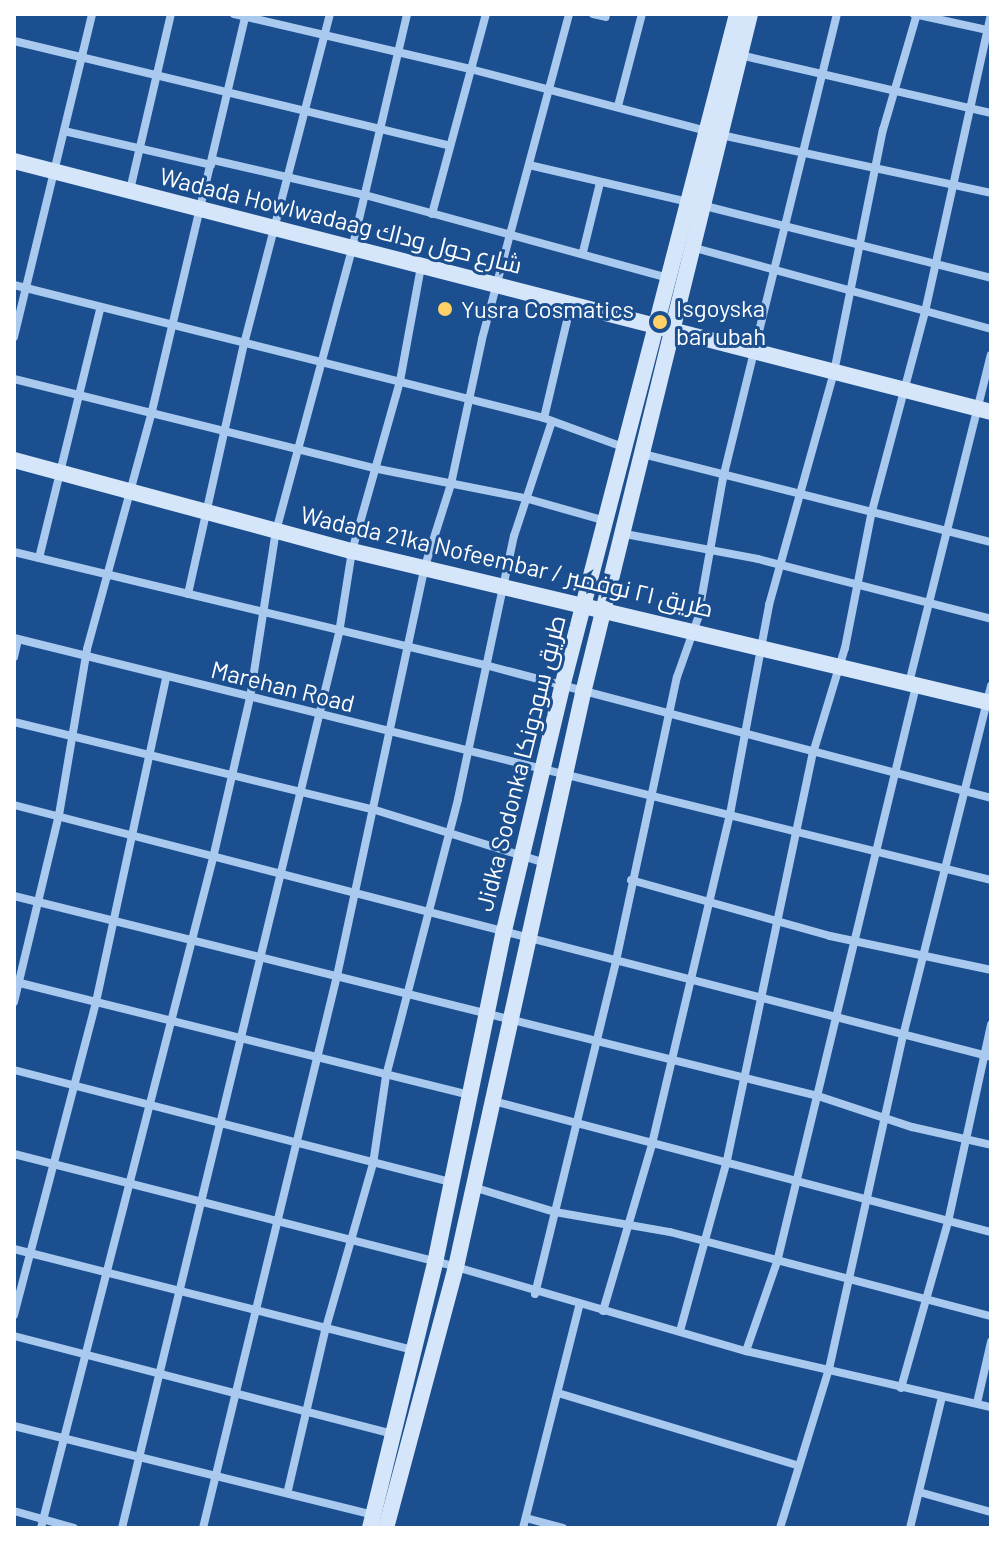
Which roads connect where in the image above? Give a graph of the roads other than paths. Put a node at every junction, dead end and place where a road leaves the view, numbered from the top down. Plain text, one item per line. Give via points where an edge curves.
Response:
1 (92, 14) edge
2 (171, 14) edge
3 (234, 14) edge
4 (330, 14) edge
5 (407, 14) edge
6 (486, 14) edge
7 (569, 14) edge
8 (593, 14) edge
9 (642, 14) edge
10 (737, 14) edge
11 (750, 14) edge
12 (837, 14) edge
13 (916, 14) edge
14 (991, 14) edge
15 (246, 16) edge
16 (606, 17) dead end
17 (989, 30) edge
18 (324, 38) junction
19 (14, 41) edge
20 (398, 52) junction
21 (740, 55) junction
22 (83, 58) junction
23 (474, 70) junction
24 (825, 73) junction
25 (156, 74) junction
26 (549, 89) junction
27 (895, 90) junction
28 (230, 95) junction
29 (618, 106) junction
30 (305, 108) junction
31 (969, 109) junction
32 (991, 113) edge
33 (381, 129) junction
34 (64, 131) junction
35 (714, 133) junction
36 (450, 146) junction
37 (139, 150) junction
38 (806, 153) junction
39 (14, 161) edge
40 (212, 162) junction
41 (529, 165) junction
42 (53, 170) junction
43 (874, 170) junction
44 (290, 176) junction
45 (600, 183) junction
46 (952, 186) junction
47 (130, 190) junction
48 (991, 193) edge
49 (365, 195) junction
50 (697, 204) junction
51 (200, 208) junction
52 (432, 214) junction
53 (785, 226) junction
54 (275, 230) junction
55 (512, 233) junction
56 (860, 243) junction
57 (695, 248) junction
58 (352, 249) junction
59 (583, 252) junction
60 (935, 261) junction
61 (421, 267) junction
62 (774, 268) junction
63 (668, 278) junction
64 (991, 278) edge
65 (14, 285) edge
66 (499, 286) junction
67 (26, 287) junction
68 (850, 290) junction
69 (571, 304) junction
70 (100, 309) junction
71 (925, 312) junction
72 (657, 323) junction
73 (171, 326) junction
74 (676, 329) junction
75 (991, 329) edge
76 (14, 337) edge
77 (244, 344) junction
78 (756, 350) junction
79 (991, 355) edge
80 (321, 364) junction
81 (834, 372) junction
82 (14, 379) edge
83 (400, 381) junction
84 (903, 391) junction
85 (77, 394) junction
86 (468, 399) junction
87 (152, 411) junction
88 (985, 411) edge
89 (548, 420) junction
90 (226, 430) junction
91 (300, 447) junction
92 (626, 448) junction
93 (645, 456) junction
94 (14, 460) edge
95 (373, 468) junction
96 (60, 472) junction
97 (723, 478) junction
98 (451, 484) junction
99 (131, 489) junction
100 (799, 494) junction
101 (525, 498) junction
102 (872, 511) junction
103 (205, 513) junction
104 (606, 521) junction
105 (945, 530) junction
106 (276, 531) junction
107 (625, 534) junction
108 (991, 542) edge
109 (712, 549) junction
110 (352, 551) junction
111 (14, 552) edge
112 (39, 558) junction
113 (425, 566) junction
114 (782, 566) junction
115 (108, 577) junction
116 (856, 584) junction
117 (507, 586) junction
118 (188, 594) junction
119 (584, 602) junction
120 (930, 604) junction
121 (604, 607) junction
122 (264, 611) junction
123 (991, 619) edge
124 (692, 631) junction
125 (339, 633) junction
126 (16, 638) edge
127 (762, 646) junction
128 (408, 650) junction
129 (14, 657) edge
130 (88, 659) junction
131 (841, 665) junction
132 (489, 666) junction
133 (166, 677) junction
134 (912, 685) junction
135 (562, 687) junction
136 (583, 693) junction
137 (990, 697) edge
138 (250, 698) junction
139 (318, 714) junction
140 (670, 716) junction
141 (14, 722) edge
142 (388, 734) junction
143 (742, 735) junction
144 (72, 739) junction
145 (466, 753) junction
146 (813, 753) junction
147 (152, 759) junction
148 (543, 769) junction
149 (895, 772) junction
150 (567, 774) junction
151 (233, 776) junction
152 (965, 791) junction
153 (298, 792) junction
154 (650, 795) junction
155 (991, 798) edge
156 (14, 805) edge
157 (372, 809) junction
158 (730, 814) junction
159 (59, 815) junction
160 (448, 831) junction
161 (796, 831) junction
162 (133, 836) junction
163 (875, 851) junction
164 (522, 853) junction
165 (213, 858) junction
166 (545, 863) junction
167 (945, 868) junction
168 (280, 876) junction
169 (631, 880) junction
170 (991, 880) edge
171 (353, 894) junction
172 (14, 896) edge
173 (708, 898) junction
174 (39, 902) junction
175 (427, 915) junction
176 (777, 921) junction
177 (113, 923) junction
178 (503, 935) junction
179 (855, 938) junction
180 (527, 941) junction
181 (189, 943) junction
182 (925, 956) junction
183 (261, 958) junction
184 (616, 961) junction
185 (991, 970) edge
186 (337, 976) junction
187 (690, 978) junction
188 (16, 982) edge
189 (409, 997) junction
190 (760, 998) junction
191 (14, 1002) edge
192 (96, 1002) junction
193 (835, 1014) junction
194 (486, 1017) junction
195 (169, 1021) junction
196 (509, 1022) junction
197 (991, 1025) edge
198 (903, 1036) junction
199 (241, 1040) junction
200 (596, 1045) junction
201 (987, 1057) edge
202 (313, 1059) junction
203 (672, 1061) junction
204 (14, 1070) edge
205 (386, 1076) junction
206 (745, 1080) junction
207 (73, 1084) junction
208 (469, 1095) junction
209 (818, 1096) junction
210 (493, 1101) junction
211 (150, 1107) junction
212 (888, 1119) junction
213 (218, 1123) junction
214 (574, 1124) junction
215 (966, 1139) junction
216 (652, 1144) junction
217 (295, 1145) junction
218 (991, 1145) edge
219 (14, 1154) edge
220 (727, 1160) junction
221 (57, 1163) junction
222 (373, 1164) junction
223 (797, 1179) junction
224 (451, 1182) junction
225 (133, 1183) junction
226 (472, 1186) junction
227 (870, 1199) junction
228 (201, 1202) junction
229 (555, 1212) junction
230 (948, 1222) junction
231 (632, 1223) junction
232 (273, 1224) junction
233 (991, 1232) edge
234 (705, 1242) junction
235 (352, 1244) junction
236 (14, 1249) edge
237 (31, 1253) junction
238 (777, 1262) junction
239 (435, 1263) junction
240 (456, 1267) junction
241 (107, 1269) junction
242 (851, 1282) junction
243 (178, 1292) junction
244 (535, 1294) junction
245 (926, 1300) junction
246 (579, 1306) junction
247 (603, 1311) junction
248 (256, 1312) junction
249 (14, 1315) edge
250 (991, 1316) edge
251 (325, 1331) junction
252 (680, 1331) junction
253 (14, 1336) edge
254 (991, 1342) edge
255 (414, 1350) junction
256 (746, 1351) junction
257 (86, 1355) junction
258 (829, 1369) junction
259 (158, 1375) junction
260 (901, 1388) junction
261 (558, 1393) junction
262 (233, 1394) junction
263 (942, 1397) junction
264 (977, 1403) junction
265 (991, 1407) edge
266 (305, 1412) junction
267 (14, 1426) edge
268 (64, 1435) junction
269 (395, 1435) junction
270 (138, 1454) junction
271 (796, 1465) junction
272 (214, 1476) junction
273 (288, 1490) junction
274 (919, 1492) junction
275 (14, 1511) edge
276 (991, 1512) edge
277 (526, 1518) junction
278 (372, 1522) edge
279 (42, 1524) edge
280 (74, 1528) edge
281 (122, 1528) edge
282 (203, 1528) edge
283 (386, 1528) edge
284 (523, 1528) edge
285 (563, 1528) edge
286 (780, 1528) edge
287 (910, 1528) edge

1 - 22 street
2 - 25 street
3 - 15 street
4 - 18 street
5 - 20 street
6 - 23 street
7 - 26 street
8 - 16 street
9 - 29 street
10 - 35 main road, Jidka Sodonka طريق سودونكا
11 - 21 main road, Jidka Sodonka طريق سودونكا
12 - 24 street
13 - 17 street
13 - 27 street
14 - 17 street
15 - 18 street
15 - 28 street
17 - 31 street
18 - 20 street
18 - 30 street
19 - 22 street
20 - 23 street
20 - 33 street
21 - 24 street
21 - 35 main road, Jidka Sodonka طريق سودونكا
22 - 25 street
22 - 34 street
23 - 26 street
23 - 36 street
24 - 27 street
24 - 38 street
25 - 28 street
25 - 37 street
26 - 29 street
26 - 41 street
27 - 31 street
27 - 43 street
28 - 30 street
28 - 40 street
29 - 35 street
30 - 33 street
30 - 44 street
31 - 32 street
31 - 46 street
33 - 36 street
33 - 49 street
34 - 37 street
34 - 42 street
35 - 38 street
35 - 50 main road, Jidka Sodonka طريق سودونكا
36 - 52 street
37 - 40 street
37 - 47 street
38 - 43 street
38 - 53 street
39 - 42 main road, Wadada Howlwadaag شارع حول وداك
40 - 44 street
40 - 51 street
41 - 45 street
41 - 55 street
42 - 47 main road, Wadada Howlwadaag شارع حول وداك
42 - 67 street
43 - 46 street
43 - 56 street
44 - 49 street
44 - 54 street
45 - 50 street
45 - 59 street
46 - 48 street
46 - 60 street
47 - 51 main road, Wadada Howlwadaag شارع حول وداك
49 - 52 street
49 - 58 street
50 - 53 street
50 - 57 main road, Jidka Sodonka طريق سودونكا
50 - 63 main road, Jidka Sodonka طريق سودونكا
51 - 54 main road, Wadada Howlwadaag شارع حول وداك
51 - 73 street
52 - 55 street
53 - 56 street
53 - 62 street
54 - 58 main road, Wadada Howlwadaag شارع حول وداك
54 - 77 street
55 - 59 street
55 - 66 street
56 - 60 street
56 - 68 street
57 - 62 street
57 - 74 main road, Jidka Sodonka طريق سودونكا
58 - 61 main road, Wadada Howlwadaag شارع حول وداك
58 - 80 street
59 - 63 street
60 - 64 street
60 - 71 street
61 - 66 main road, Wadada Howlwadaag شارع حول وداك
61 - 83 street
62 - 68 street
62 - 78 street
63 - 72 main road, Jidka Sodonka طريق سودونكا
65 - 67 street
66 - 69 main road, Wadada Howlwadaag شارع حول وداك
66 - 86 street
67 - 70 street
67 - 76 street
68 - 71 street
68 - 81 street
69 - 72 main road, Wadada Howlwadaag شارع حول وداك
69 - 89 street
70 - 73 street
70 - 85 street
71 - 75 street
71 - 84 street
72 - 74 main road, Wadada Howlwadaag شارع حول وداك
72 - 92 main road, Jidka Sodonka طريق سودونكا
73 - 77 street
73 - 87 street
74 - 78 main road, Wadada Howlwadaag شارع حول وداك
74 - 93 main road, Jidka Sodonka طريق سودونكا
77 - 80 street
77 - 90 street
78 - 81 main road, Wadada Howlwadaag شارع حول وداك
78 - 97 street
79 - 88 street
80 - 83 street
80 - 91 street
81 - 84 main road, Wadada Howlwadaag شارع حول وداك
81 - 100 street
82 - 85 street
83 - 86 street
83 - 95 street
84 - 88 main road, Wadada Howlwadaag شارع حول وداك
84 - 102 street
85 - 87 street
85 - 96 street
86 - 89 street
86 - 98 street
87 - 90 street
87 - 99 street
88 - 105 street
89 - 92 street
89 - 101 street
90 - 91 street
90 - 103 street
91 - 95 street
91 - 106 street
92 - 93 street
92 - 104 main road, Jidka Sodonka طريق سودونكا
93 - 97 street
93 - 107 main road, Jidka Sodonka طريق سودونكا
94 - 96 main road, Wadada 21ka Nofeembar / طريق ٢١ نوفمبر
95 - 98 street
95 - 110 street
96 - 99 main road, Wadada 21ka Nofeembar / طريق ٢١ نوفمبر
96 - 112 street
97 - 100 street
97 - 109 street
98 - 101 street
98 - 113 street
99 - 103 main road, Wadada 21ka Nofeembar / طريق ٢١ نوفمبر
99 - 115 street
100 - 102 street
100 - 114 street
101 - 104 street
101 - 117 street
102 - 105 street
102 - 116 street
103 - 106 main road, Wadada 21ka Nofeembar / طريق ٢١ نوفمبر
103 - 118 street
104 - 119 main road, Jidka Sodonka طريق سودونكا
105 - 108 street
105 - 120 street
106 - 110 main road, Wadada 21ka Nofeembar / طريق ٢١ نوفمبر
106 - 122 street
107 - 109 street
107 - 121 main road, Jidka Sodonka طريق سودونكا
109 - 114 street
109 - 124 street
110 - 113 main road, Wadada 21ka Nofeembar / طريق ٢١ نوفمبر
110 - 125 street
111 - 112 street
112 - 115 street
113 - 117 main road, Wadada 21ka Nofeembar / طريق ٢١ نوفمبر
113 - 128 street
114 - 116 street
114 - 127 street
115 - 118 street
115 - 130 street
116 - 120 street
116 - 131 street
117 - 119 main road, Wadada 21ka Nofeembar / طريق ٢١ نوفمبر
117 - 132 street
118 - 122 street
119 - 121 main road, Wadada 21ka Nofeembar / طريق ٢١ نوفمبر
119 - 135 main road, Jidka Sodonka طريق سودونكا
120 - 123 street
120 - 134 street
121 - 124 main road, Wadada 21ka Nofeembar / طريق ٢١ نوفمبر
121 - 136 main road, Jidka Sodonka طريق سودونكا
122 - 125 street
122 - 138 street
124 - 127 main road, Wadada 21ka Nofeembar / طريق ٢١ نوفمبر
124 - 140 street
125 - 128 street
125 - 139 street
126 - 129 street
126 - 130 street, Marehan Road
127 - 131 main road, Wadada 21ka Nofeembar / طريق ٢١ نوفمبر
127 - 143 street
128 - 132 street
128 - 142 street
130 - 133 street, Marehan Road
130 - 144 street
131 - 134 main road, Wadada 21ka Nofeembar / طريق ٢١ نوفمبر
131 - 146 street
132 - 135 street
132 - 145 street
133 - 138 street, Marehan Road
133 - 147 street
134 - 137 main road, Wadada 21ka Nofeembar / طريق ٢١ نوفمبر
134 - 149 street
135 - 136 street
135 - 148 main road, Jidka Sodonka طريق سودونكا
136 - 140 street
136 - 150 main road, Jidka Sodonka طريق سودونكا
137 - 152 street
138 - 139 street, Marehan Road
138 - 151 street
139 - 142 street, Marehan Road
139 - 153 street
140 - 143 street
140 - 154 street
141 - 144 street
142 - 145 street, Marehan Road
142 - 157 street
143 - 146 street
143 - 158 street
144 - 147 street
144 - 159 street
145 - 148 street, Marehan Road
145 - 160 street
146 - 149 street
146 - 161 street
147 - 151 street
147 - 162 street
148 - 150 street, Marehan Road
148 - 164 main road, Jidka Sodonka طريق سودونكا
149 - 152 street
149 - 163 street
150 - 154 street, Marehan Road
150 - 166 main road, Jidka Sodonka طريق سودونكا
151 - 153 street
151 - 165 street
152 - 155 street
152 - 167 street
153 - 157 street
153 - 168 street
154 - 158 street, Marehan Road
154 - 169 street
156 - 159 street
157 - 160 street
157 - 171 street
158 - 161 street, Marehan Road
158 - 173 street
159 - 162 street
159 - 174 street
160 - 164 street
160 - 175 street
161 - 163 street, Marehan Road
161 - 176 street
162 - 165 street
162 - 177 street
163 - 167 street, Marehan Road
163 - 179 street
164 - 166 street
164 - 178 main road, Jidka Sodonka طريق سودونكا
165 - 168 street
165 - 181 street
166 - 180 main road, Jidka Sodonka طريق سودونكا
167 - 170 street, Marehan Road
167 - 182 street
168 - 171 street
168 - 183 street
169 - 173 street
169 - 184 street
171 - 175 street
171 - 186 street
172 - 174 street
173 - 176 street
173 - 187 street
174 - 177 street
174 - 188 street
175 - 178 street
175 - 189 street
176 - 179 street
176 - 190 street
177 - 181 street
177 - 192 street
178 - 180 street
178 - 194 main road, Jidka Sodonka طريق سودونكا
179 - 182 street
179 - 193 street
180 - 184 street
180 - 196 main road, Jidka Sodonka طريق سودونكا
181 - 183 street
181 - 195 street
182 - 185 street
182 - 198 street
183 - 186 street
183 - 199 street
184 - 187 street
184 - 200 street
186 - 189 street
186 - 202 street
187 - 190 street
187 - 203 street
188 - 191 street
188 - 192 street
189 - 194 street
189 - 205 street
190 - 193 street
190 - 206 street
192 - 195 street
192 - 207 street
193 - 198 street
193 - 209 street
194 - 196 street
194 - 208 main road, Jidka Sodonka طريق سودونكا
195 - 199 street
195 - 211 street
196 - 200 street
196 - 210 main road, Jidka Sodonka طريق سودونكا
197 - 201 street
198 - 201 street
198 - 212 street
199 - 202 street
199 - 213 street
200 - 203 street
200 - 214 street
201 - 215 street
202 - 205 street
202 - 217 street
203 - 206 street
203 - 216 street
204 - 207 street
205 - 208 street
205 - 222 street
206 - 209 street
206 - 220 street
207 - 211 street via 144,1099
207 - 221 street
208 - 224 main road, Jidka Sodonka طريق سودونكا
209 - 212 street
209 - 223 street
210 - 214 street
210 - 226 main road, Jidka Sodonka طريق سودونكا
211 - 213 street
211 - 225 street
212 - 215 street
212 - 227 street
213 - 217 street
213 - 228 street
214 - 216 street
214 - 229 street
215 - 218 street
215 - 230 street
216 - 220 street
216 - 231 street
217 - 222 street
217 - 232 street
219 - 221 street
220 - 223 street
220 - 234 street
221 - 225 street
221 - 237 street
222 - 224 street
222 - 235 street
223 - 227 street
223 - 238 street
224 - 239 main road, Jidka Sodonka طريق سودونكا
225 - 228 street
225 - 241 street
226 - 229 street
226 - 240 main road, Jidka Sodonka طريق سودونكا
227 - 230 street
227 - 242 street
228 - 232 street
228 - 243 street
229 - 231 street
229 - 244 street
230 - 233 street
230 - 245 street
231 - 234 street
231 - 247 street
232 - 235 street
232 - 248 street
234 - 238 street
234 - 252 street
235 - 239 street
235 - 251 street
236 - 237 street
237 - 241 street
237 - 249 street
238 - 242 street
238 - 256 street
239 - 240 street
239 - 255 main road, Jidka Sodonka طريق سودونكا
240 - 244 street
240 - 283 main road, Jidka Sodonka طريق سودونكا
241 - 243 street
241 - 257 street
242 - 245 street
242 - 258 street
243 - 248 street
243 - 259 street
244 - 246 street
245 - 250 street
245 - 260 street
246 - 247 street
246 - 261 street
247 - 252 street
248 - 251 street
248 - 262 street
251 - 255 street
251 - 266 street
252 - 256 street
253 - 257 street
254 - 264 street
255 - 269 main road, Jidka Sodonka طريق سودونكا
256 - 258 street
257 - 259 street
257 - 268 street
258 - 260 street
258 - 271 street
259 - 262 street
259 - 270 street
260 - 263 street
261 - 271 street
261 - 277 street
262 - 266 street
262 - 272 street
263 - 264 street
263 - 274 street
264 - 265 street
266 - 269 street
266 - 273 street
267 - 268 street
268 - 270 street
268 - 279 street
269 - 278 main road, Jidka Sodonka طريق سودونكا
270 - 272 street
270 - 281 street
271 - 286 street
272 - 273 street
272 - 282 street
273 - 278 street
274 - 276 street
274 - 287 street
275 - 279 street
277 - 284 street
277 - 285 street
279 - 280 street

